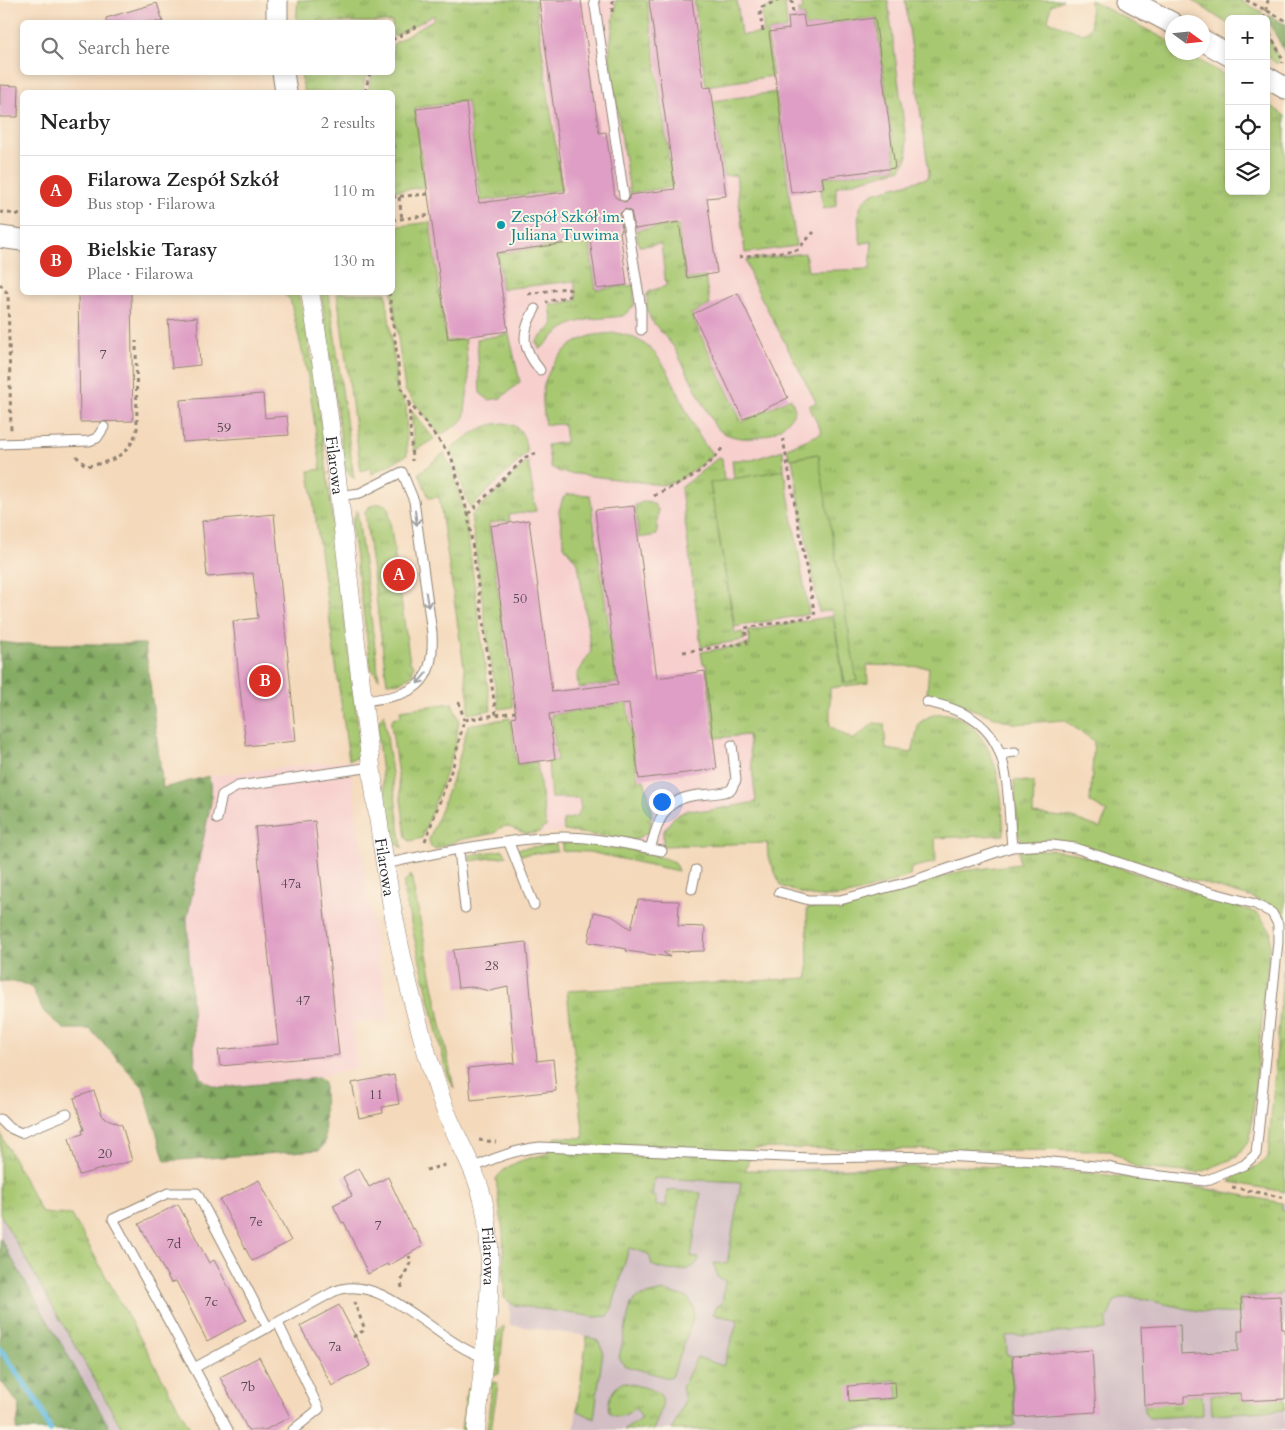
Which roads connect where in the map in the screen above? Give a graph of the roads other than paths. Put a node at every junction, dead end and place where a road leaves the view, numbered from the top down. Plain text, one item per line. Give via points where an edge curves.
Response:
1 (277, 0) edge
2 (594, 0) edge
3 (1129, 0) edge
4 (1165, 19) edge
5 (277, 20) edge
6 (1210, 44) edge
7 (1225, 53) edge
8 (283, 75) edge
9 (286, 90) edge
10 (624, 196) dead end
11 (626, 215) dead end
12 (0, 237) edge
13 (20, 240) edge
14 (310, 295) edge
15 (534, 309) road end
16 (640, 330) dead end
17 (540, 370) dead end
18 (104, 427) dead end
19 (0, 444) edge
20 (338, 496) junction
21 (364, 701) junction
22 (927, 702) dead end
23 (732, 745) dead end
24 (1015, 752) dead end
25 (1001, 754) junction
26 (372, 768) junction
27 (217, 820) dead end
28 (509, 843) junction
29 (1012, 847) junction
30 (650, 849) junction
31 (459, 850) junction
32 (662, 851) dead end
33 (385, 864) junction
34 (696, 870) dead end
35 (692, 889) dead end
36 (779, 892) dead end
37 (534, 905) dead end
38 (466, 908) dead end
39 (67, 1114) dead end
40 (0, 1119) edge
41 (473, 1168) junction
42 (278, 1323) junction
43 (268, 1328) junction
44 (484, 1357) junction
45 (194, 1368) junction
46 (228, 1430) edge
47 (293, 1430) edge
48 (476, 1430) edge

1 - 5 street
2 - 10 lane
3 - 4 street
6 - 7 street
8 - 9 street
11 - 16 lane via 641,308
12 - 13 street
14 - 20 street, Filarowa
15 - 17 lane via 524,336 530,357
18 - 19 lane via 97,438 89,441
20 - 21 street, Filarowa
20 -> 21 lane via 360,493 402,472 414,501 434,655 429,670 407,693
21 - 26 street, Filarowa
22 - 25 lane via 963,711 981,723 994,737
23 - 30 lane via 736,780 731,790 677,800 661,818
24 - 25 lane
25 - 29 lane
26 - 27 lane via 238,786 222,795
26 - 33 street, Filarowa
28 - 30 lane via 543,838 579,838
28 - 31 lane
28 - 37 lane
29 - 36 lane via 864,895 826,901
29 - 41 lane via 1052,845 1075,848 1255,904 1272,913 1278,924 1278,942 1256,1154 1244,1165 1204,1181 1107,1167 943,1156 811,1158 540,1147 517,1150
30 - 32 lane
31 - 33 lane
31 - 38 lane
33 - 41 street, Filarowa via 402,955 426,1049 444,1106
34 - 35 lane
39 - 40 lane via 21,1133
41 - 44 street, Filarowa via 484,1204 489,1249
42 - 43 lane
42 - 44 lane via 333,1292 349,1287 374,1293 400,1306 462,1349
42 - 47 lane via 319,1409
43 - 45 lane
43 - 45 lane via 196,1193 168,1193 113,1219
44 - 48 street, Filarowa
45 - 46 lane

